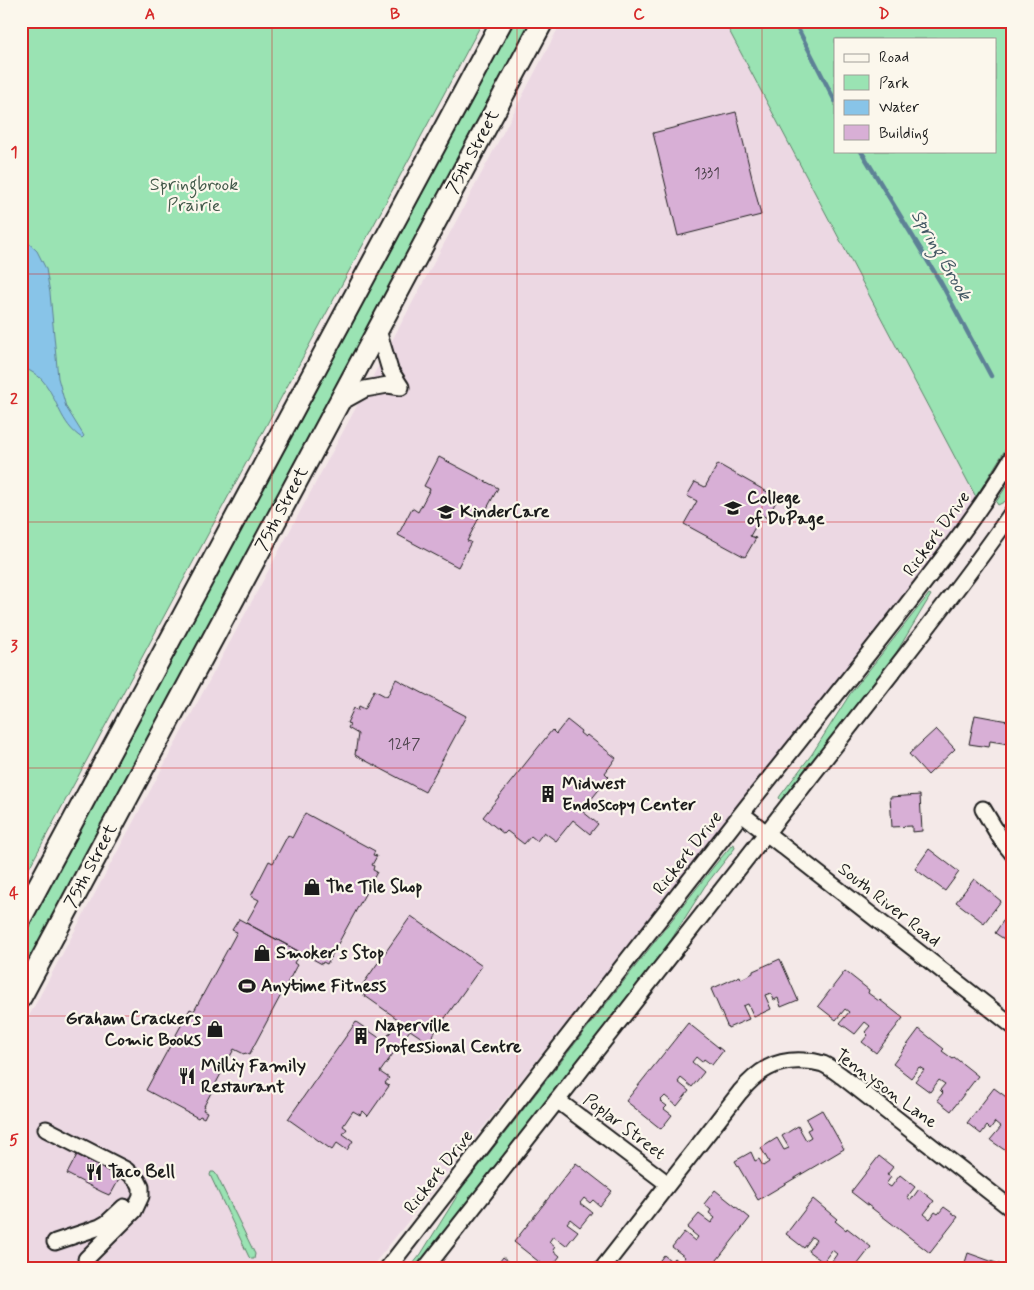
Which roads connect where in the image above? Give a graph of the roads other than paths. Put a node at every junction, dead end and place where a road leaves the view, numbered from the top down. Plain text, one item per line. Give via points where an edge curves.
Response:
1 (502, 21) edge
2 (543, 21) edge
3 (378, 330) junction
4 (338, 404) junction
5 (1013, 456) edge
6 (1013, 511) edge
7 (984, 809) dead end
8 (742, 814) junction
9 (767, 834) junction
10 (1013, 854) edge
11 (21, 918) edge
12 (21, 997) edge
13 (1013, 1026) edge
14 (557, 1100) junction
15 (46, 1128) dead end
16 (133, 1175) junction
17 (668, 1184) junction
18 (1013, 1210) edge
19 (55, 1242) dead end
20 (86, 1259) dead end
21 (387, 1269) edge
22 (425, 1269) edge
23 (602, 1269) edge

1 - 11 main road, 75th Street
2 - 3 main road, 75th Street
3 - 4 main road, 75th Street
3 - 4 street via 390,370 401,387 388,385 366,390
4 - 12 main road, 75th Street
5 - 8 street, Rickert Drive via 944,557
6 - 9 street via 956,591
7 - 10 street via 1001,840
8 - 9 street, South River Road
8 - 21 street, Rickert Drive
9 - 13 street, South River Road
9 - 14 street
14 - 17 street, Poplar Street
14 - 22 street
15 - 16 street
16 - 19 street via 134,1190 128,1203 108,1223
16 - 20 street via 141,1187 138,1204
17 - 18 street, Tennyson Lane via 754,1077 785,1061 808,1061 823,1064 843,1077
17 - 23 street, Tennyson Lane

